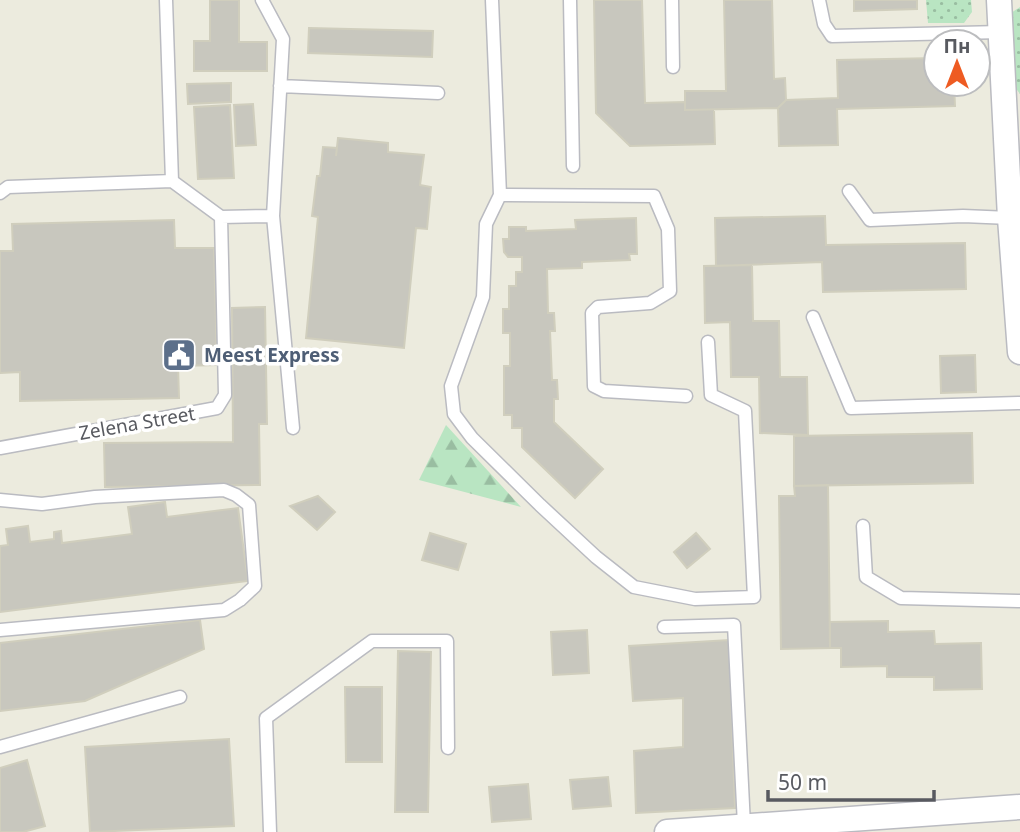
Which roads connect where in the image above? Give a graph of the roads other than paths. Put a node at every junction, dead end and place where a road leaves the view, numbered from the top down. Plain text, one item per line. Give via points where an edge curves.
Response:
1 (166, 0) edge
2 (262, 0) edge
3 (492, 0) edge
4 (570, 0) edge
5 (672, 0) edge
6 (819, 0) edge
7 (999, 0) edge
8 (1000, 32) junction
9 (673, 67) dead end
10 (280, 86) junction
11 (438, 93) dead end
12 (1013, 109) edge
13 (573, 166) dead end
14 (172, 181) junction
15 (849, 191) dead end
16 (0, 193) edge
17 (500, 195) junction
18 (273, 216) junction
19 (221, 217) junction
20 (1010, 218) junction
21 (813, 317) dead end
22 (708, 342) dead end
23 (1020, 352) edge
24 (687, 396) dead end
25 (1020, 403) edge
26 (293, 428) dead end
27 (0, 448) edge
28 (0, 500) edge
29 (863, 526) dead end
30 (1020, 601) edge
31 (664, 627) dead end
32 (0, 630) edge
33 (180, 697) dead end
34 (0, 747) edge
35 (448, 748) dead end
36 (1020, 807) edge
37 (744, 825) junction
38 (779, 827) edge
39 (270, 832) edge
40 (667, 832) edge

1 - 14 lane
2 - 10 lane via 283,39
3 - 17 lane
4 - 13 lane
5 - 9 lane
6 - 8 lane via 832,36
7 - 8 street
8 - 12 street
10 - 11 lane
10 - 18 lane
12 - 20 street
14 - 16 lane via 8,187
14 - 19 lane
15 - 20 lane via 870,220
17 - 22 lane via 486,224 482,297 451,386 454,414 501,467 634,587 695,599 754,597 745,411 711,395
17 - 24 lane via 654,196 668,229 670,291 650,303 598,307 592,313 594,386 604,391
18 - 19 lane
18 - 26 lane
19 - 27 lane, Zelena Street via 225,395 217,408
20 - 23 street
21 - 25 lane via 851,408
28 - 32 lane via 42,503 223,490 248,505 255,586 223,610
29 - 30 lane via 866,577 901,598
31 - 37 lane via 734,625
33 - 34 lane
35 - 39 lane via 447,641 372,641 265,718
36 - 38 street
37 - 38 street
37 - 40 street

